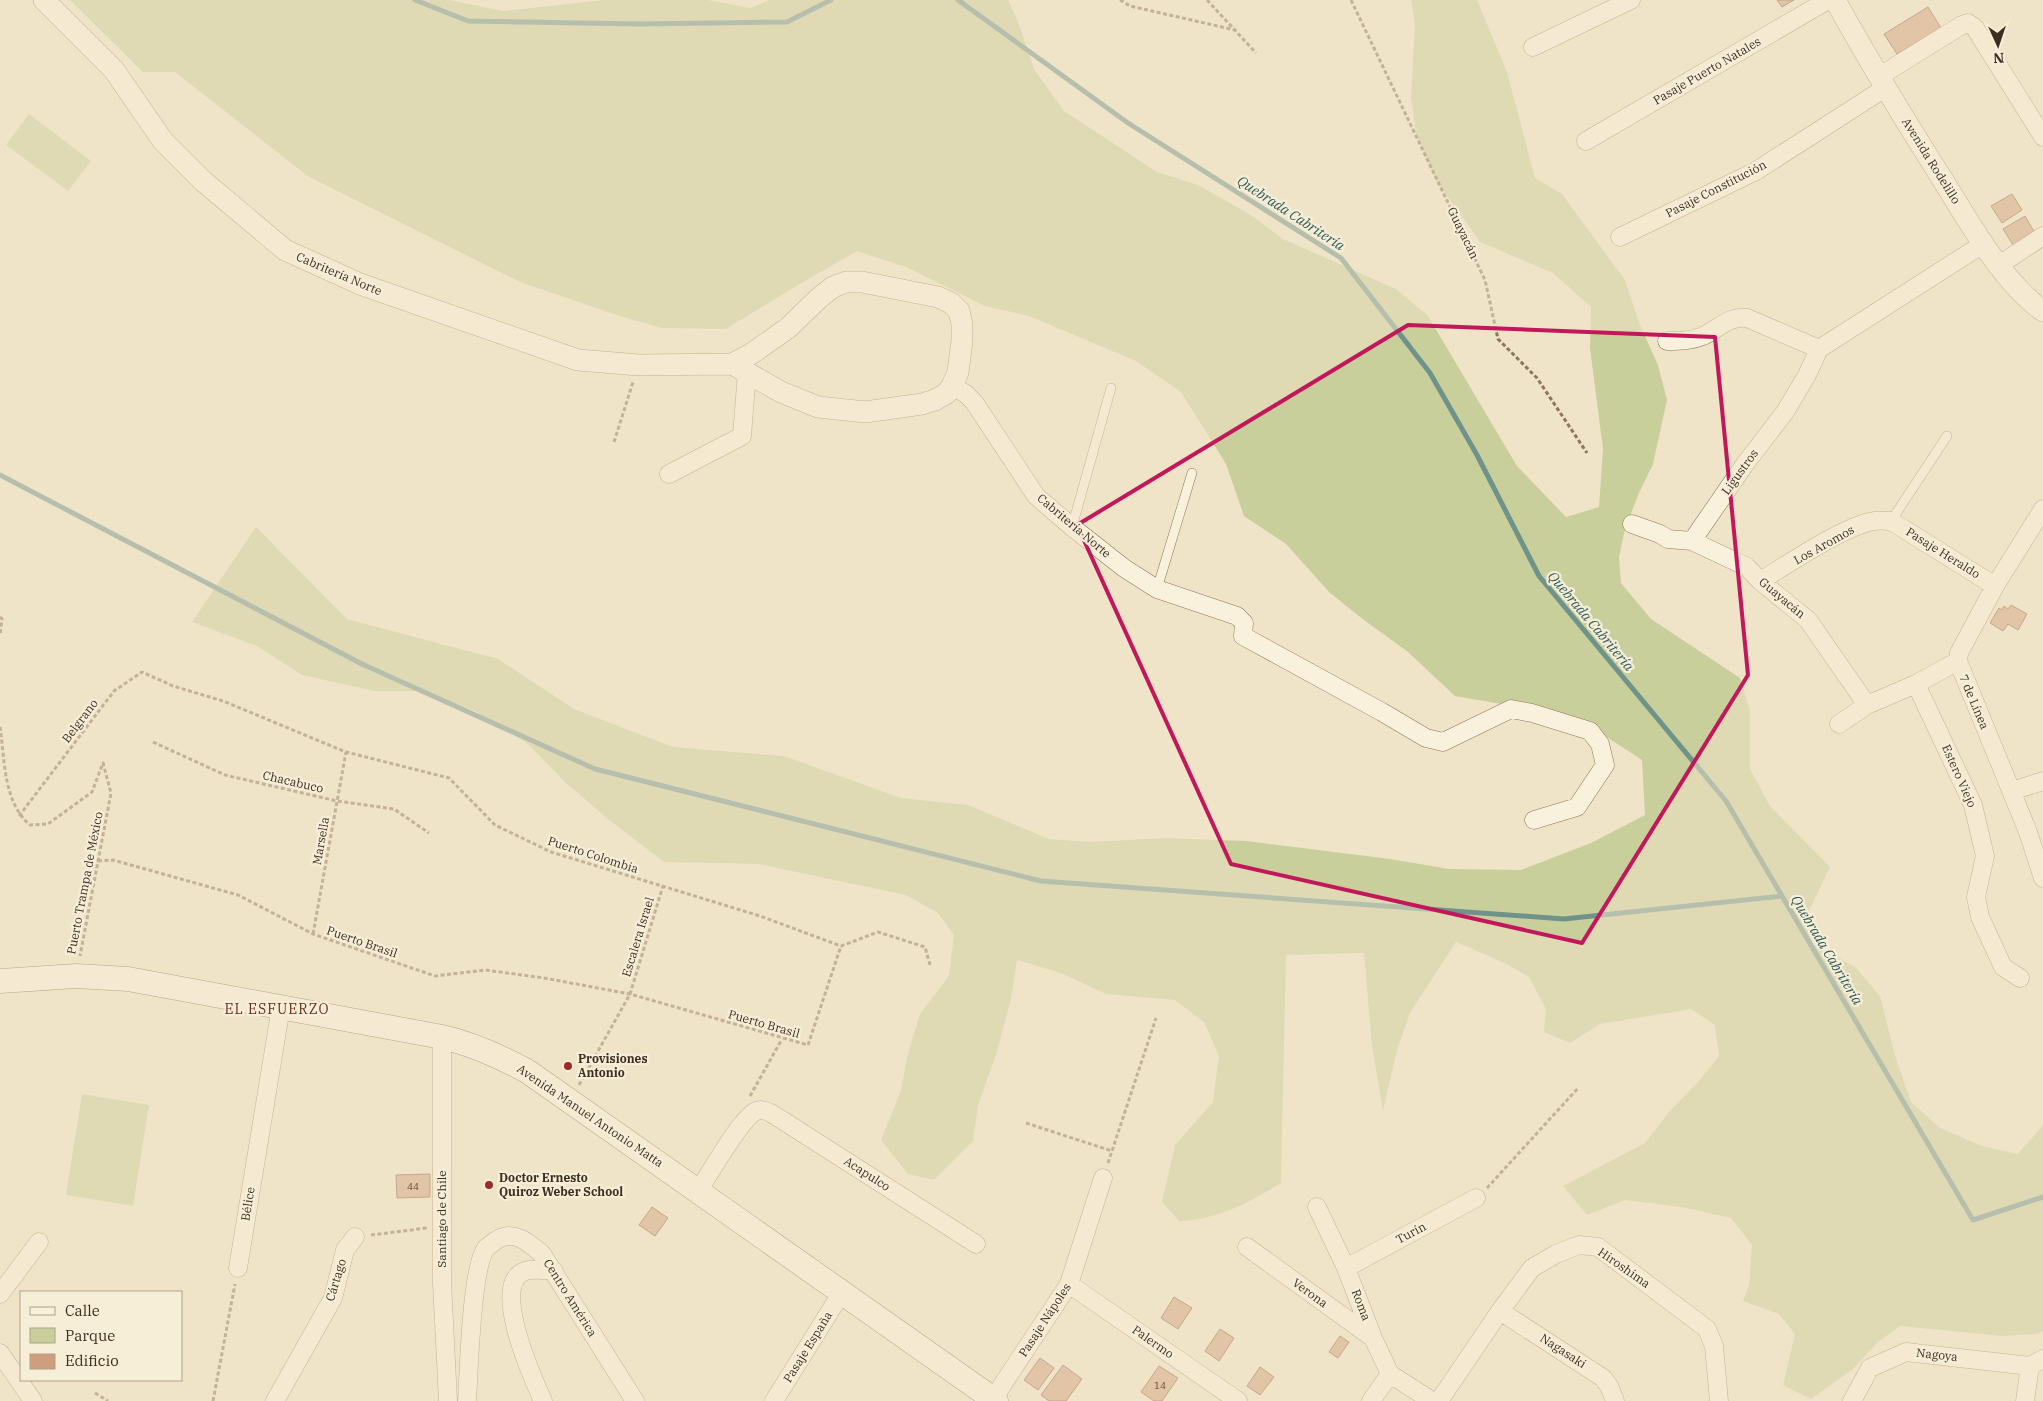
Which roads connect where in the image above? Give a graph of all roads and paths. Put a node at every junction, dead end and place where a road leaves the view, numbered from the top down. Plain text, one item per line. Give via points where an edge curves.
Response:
1 (44, 0) edge
2 (1120, 0) edge
3 (1207, 0) edge
4 (1352, 0) edge
5 (1631, 0) edge
6 (1828, 0) edge
7 (1835, 0) edge
8 (1235, 30) junction
9 (1534, 47) dead end
10 (1256, 53) dead end
11 (1881, 82) junction
12 (2043, 137) edge
13 (1586, 141) dead end
14 (2043, 236) edge
15 (1620, 237) dead end
16 (1983, 244) junction
17 (1999, 265) junction
18 (2040, 305) edge
19 (1667, 341) dead end
20 (1819, 349) junction
21 (639, 365) junction
22 (739, 368) junction
23 (952, 386) junction
24 (1112, 388) dead end
25 (1947, 436) dead end
26 (614, 442) dead end
27 (1587, 453) dead end
28 (1192, 473) dead end
29 (669, 474) dead end
30 (2043, 509) edge
31 (1891, 521) junction
32 (1632, 524) dead end
33 (1072, 526) junction
34 (1692, 541) junction
35 (1760, 581) junction
36 (1995, 586) junction
37 (1158, 589) junction
38 (0, 617) edge
39 (0, 635) edge
40 (1958, 661) junction
41 (1916, 684) junction
42 (173, 686) joint
43 (1867, 705) junction
44 (1839, 724) dead end
45 (0, 728) edge
46 (153, 742) dead end
47 (346, 752) junction
48 (2043, 781) edge
49 (2012, 791) junction
50 (337, 802) junction
51 (19, 816) junction
52 (1534, 820) dead end
53 (429, 833) dead end
54 (98, 861) junction
55 (2043, 878) edge
56 (663, 886) junction
57 (312, 934) junction
58 (841, 946) junction
59 (930, 965) dead end
60 (76, 976) junction
61 (2020, 978) dead end
62 (0, 981) edge
63 (630, 994) junction
64 (281, 1007) junction
65 (1156, 1018) dead end
66 (442, 1037) junction
67 (782, 1039) junction
68 (1579, 1087) dead end
69 (570, 1101) junction
70 (756, 1111) junction
71 (1026, 1123) dead end
72 (1112, 1151) junction
73 (1103, 1178) joint
74 (698, 1191) junction
75 (1476, 1198) joint
76 (1317, 1206) dead end
77 (442, 1226) junction
78 (355, 1237) joint
79 (39, 1242) dead end
80 (976, 1244) dead end
81 (1248, 1247) dead end
82 (238, 1268) joint
83 (1346, 1268) junction
84 (554, 1271) junction
85 (1069, 1284) junction
86 (842, 1292) junction
87 (0, 1294) edge
88 (1500, 1311) junction
89 (1374, 1338) junction
90 (0, 1353) edge
91 (2036, 1363) edge
92 (1390, 1374) junction
93 (95, 1393) dead end
94 (995, 1400) edge
95 (33, 1401) edge
96 (108, 1401) edge
97 (213, 1401) edge
98 (275, 1401) edge
99 (448, 1401) edge
100 (467, 1401) edge
101 (543, 1401) edge
102 (635, 1401) edge
103 (774, 1401) edge
104 (1238, 1401) edge
105 (1371, 1401) edge
106 (1432, 1401) edge
107 (1439, 1401) edge
108 (1615, 1401) edge
109 (1719, 1401) edge
110 (1852, 1401) edge
111 (2025, 1401) edge

1 - 21 street, Cabritería Norte via 114,70 163,141 204,181 285,250 360,284 578,360
2 - 8 path via 1130,6
3 - 8 path
4 - 27 path, Guayacán via 1485,280 1498,339 1537,378
5 - 9 street
6 - 13 street, Pasaje Puerto Natales
7 - 11 street, Avenida Rodelillo
8 - 10 path
11 - 12 street, Pasaje Constitución via 1968,23 1975,28
11 - 15 street, Pasaje Constitución via 1756,171
11 - 16 street, Avenida Rodelillo
14 - 17 street
16 - 17 street, Avenida Rodelillo
16 - 20 street
17 - 18 street, Avenida Rodelillo
19 - 20 street via 1689,341 1739,317
20 - 34 street, Ligustros via 1785,412
21 - 22 street, Cabritería Norte
21 - 26 path
22 - 23 street via 781,392 818,407 842,410 866,412 922,404 947,393
22 - 23 street, Cabritería Norte via 833,287 846,282 862,282 938,297 959,311 962,341 958,372
22 - 29 street via 742,436
23 - 33 street, Cabritería Norte via 974,402 1036,496
24 - 33 lane
25 - 31 lane
28 - 37 lane
30 - 36 street, 7 de Línea
31 - 35 street, Los Aromos via 1874,521 1858,526
31 - 36 street, Pasaje Heraldo
32 - 34 street via 1668,539
33 - 37 street, Cabritería Norte via 1124,568
34 - 35 street, Guayacán via 1747,567
35 - 43 street, Guayacán via 1808,620
36 - 40 street, 7 de Línea via 1959,652
37 - 52 street, Cabritería Norte via 1237,616 1244,623 1243,636 1426,738 1443,742 1512,709 1590,731 1600,744 1605,765 1577,807
38 - 39 path
40 - 41 street
40 - 49 street, 7 de Línea
41 - 43 street
41 - 61 street, Estero Viejo via 1973,805 1985,856 1976,897 1980,917 2003,968
42 - 47 path, Puerto Colombia via 223,701
42 - 51 path, Belgrano via 142,672 114,691
43 - 44 street
45 - 51 path via 9,790
46 - 50 path, Chacabuco via 225,775
47 - 50 path, Marsella
47 - 56 path, Puerto Colombia via 449,778 495,825 551,852
48 - 49 street
49 - 55 street, 7 de Línea
50 - 53 path, Chacabuco via 394,809
50 - 57 path, Marsella
51 - 54 path, Puerto Trampa de México via 30,825 48,824 92,792 104,762 111,793
54 - 57 path, Puerto Brasil via 113,860 238,895
54 - 60 path, Puerto Trampa de México
56 - 58 path, Puerto Colombia via 760,916
56 - 63 path, Escalera Israel
57 - 63 path, Puerto Brasil via 436,976 485,970
58 - 59 path via 878,932 924,947
58 - 67 path, Puerto Brasil via 808,1045
60 - 62 main road, Avenida Manuel Antonio Matta
60 - 64 main road, Avenida Manuel Antonio Matta via 128,979
63 - 67 path, Puerto Brasil
63 - 69 path
64 - 66 main road, Avenida Manuel Antonio Matta
64 - 82 street, Bélice
65 - 72 path
66 - 69 main road, Avenida Manuel Antonio Matta via 491,1052 527,1071
66 - 77 street, Santiago de Chile
67 - 70 path via 748,1099
68 - 75 path
69 - 74 main road, Avenida Manuel Antonio Matta
70 - 74 street via 741,1127
70 - 80 street, Acapulco via 772,1113
71 - 72 path
72 - 73 path
73 - 85 street, Pasaje Nápoles
74 - 86 main road, Avenida Manuel Antonio Matta
75 - 83 street, Turín
76 - 83 street, Roma
77 - 78 path
77 - 99 street, Santiago de Chile
78 - 98 street, Cártago via 345,1250 333,1298
79 - 87 street
81 - 89 street, Verona
82 - 97 path
83 - 89 street, Roma
84 - 100 street, Centro América via 542,1254 514,1235 499,1239 486,1248 477,1279
84 - 101 street via 522,1272 514,1280 511,1290 513,1316 525,1360
84 - 102 street, Centro América
85 - 94 street, Pasaje Nápoles
85 - 104 street, Palermo
86 - 94 main road, Avenida Manuel Antonio Matta
86 - 103 street, Pasaje España
88 - 107 street, Hiroshima
88 - 108 street, Nagasaki via 1603,1378
88 - 109 street, Hiroshima via 1532,1268 1579,1245 1598,1247 1707,1329 1714,1346
89 - 92 street, Roma
90 - 95 street
91 - 110 street, Nagoya via 1906,1352 1870,1368
91 - 111 street
92 - 105 street
92 - 106 street
93 - 96 path

